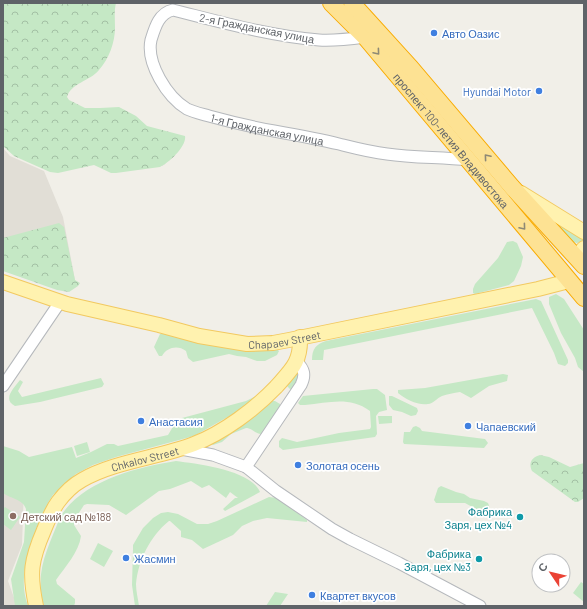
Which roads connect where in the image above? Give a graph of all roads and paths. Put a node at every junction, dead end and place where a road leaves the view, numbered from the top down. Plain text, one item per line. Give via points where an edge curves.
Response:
1 (331, 3) edge
2 (352, 3) edge
3 (173, 10) joint
4 (365, 37) junction
5 (468, 160) junction
6 (512, 187) junction
7 (584, 232) edge
8 (581, 257) edge
9 (569, 281) junction
10 (3, 282) edge
11 (584, 298) edge
12 (60, 302) junction
13 (300, 337) junction
14 (297, 362) junction
15 (3, 386) edge
16 (180, 449) junction
17 (246, 467) junction
18 (36, 606) edge
19 (480, 606) edge

1 - 4 highway, проспект 100-летия Владивостока
6 -> 2 highway, проспект 100-летия Владивостока via 412,68
3 - 4 street, 2-я Гражданская улица via 226,23 320,40
3 - 5 street, 1-я Гражданская улица via 160,18 154,29 150,44 151,56 167,91 187,109 238,124 365,151
4 -> 5 highway, проспект 100-летия Владивостока
5 -> 9 highway, проспект 100-летия Владивостока
6 - 7 main road
6 - 8 highway, проспект 100-летия Владивостока
9 - 11 highway, проспект 100-летия Владивостока
9 - 13 main road, Chapaev Street
10 - 12 main road, Chapaev Street
12 - 13 main road, Chapaev Street via 236,343 273,343
12 - 15 street
13 - 14 main road
14 - 16 main road, Chkalov Street via 271,392 237,420 207,438
14 - 17 street via 303,370 302,384
16 - 17 street via 213,455
16 - 18 main road, Chkalov Street via 100,471 81,480 65,493 52,510 32,562
17 - 19 street via 332,529 400,562

